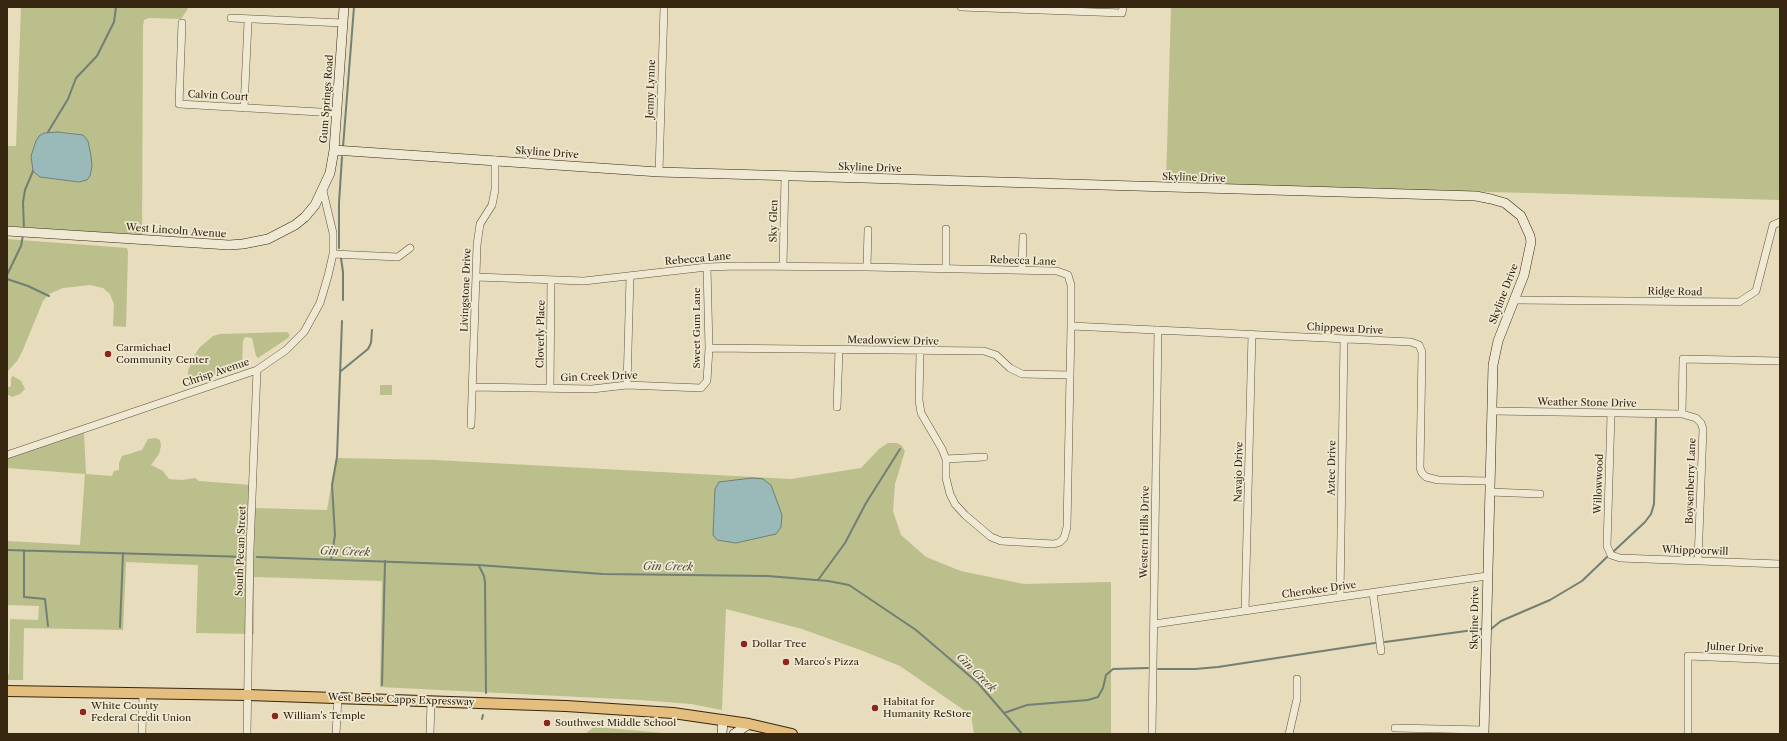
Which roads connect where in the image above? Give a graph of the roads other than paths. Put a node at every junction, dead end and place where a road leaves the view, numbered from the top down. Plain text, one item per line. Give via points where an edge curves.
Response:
1 (344, 7) edge
2 (664, 7) edge
3 (961, 7) edge
4 (1123, 7) edge
5 (1016, 8) edge
6 (231, 18) dead end
7 (248, 22) dead end
8 (182, 23) dead end
9 (343, 23) junction
10 (244, 108) junction
11 (337, 113) junction
12 (334, 150) junction
13 (495, 160) junction
14 (659, 172) junction
15 (785, 177) junction
16 (323, 191) junction
17 (1780, 222) edge
18 (946, 229) dead end
19 (868, 230) dead end
20 (7, 231) edge
21 (1023, 237) dead end
22 (410, 248) dead end
23 (333, 254) junction
24 (783, 266) junction
25 (867, 266) junction
26 (707, 267) junction
27 (946, 269) junction
28 (1022, 270) junction
29 (476, 276) junction
30 (630, 277) junction
31 (551, 280) junction
32 (1515, 300) junction
33 (1072, 326) junction
34 (1158, 330) junction
35 (1252, 334) junction
36 (1344, 339) junction
37 (709, 348) junction
38 (839, 350) junction
39 (920, 352) junction
40 (1780, 361) edge
41 (256, 370) junction
42 (1070, 375) junction
43 (626, 385) junction
44 (472, 387) junction
45 (550, 388) junction
46 (701, 388) joint
47 (837, 407) dead end
48 (1492, 411) junction
49 (1611, 414) junction
50 (1682, 414) junction
51 (471, 425) dead end
52 (7, 454) edge
53 (984, 457) dead end
54 (946, 459) junction
55 (1490, 482) junction
56 (1490, 492) junction
57 (1540, 494) dead end
58 (1611, 555) joint
59 (1698, 561) junction
60 (1780, 564) edge
61 (1487, 576) junction
62 (1372, 593) junction
63 (1340, 597) junction
64 (1245, 611) junction
65 (1154, 624) junction
66 (1381, 651) dead end
67 (1780, 660) edge
68 (1296, 679) dead end
69 (7, 691) edge
70 (143, 693) junction
71 (248, 695) junction
72 (338, 698) junction
73 (431, 701) junction
74 (723, 720) junction
75 (749, 724) junction
76 (1395, 728) dead end
77 (1484, 732) edge
78 (142, 734) edge
79 (246, 734) edge
80 (336, 734) edge
81 (430, 734) edge
82 (722, 734) edge
83 (734, 734) edge
84 (792, 734) edge
85 (1152, 734) edge
86 (1289, 734) edge
87 (1688, 734) edge

1 - 9 street, Gum Springs Road
2 - 14 street, Jenny Lynne
3 - 5 street
4 - 5 street via 1122,13
6 - 9 street
7 - 10 street
8 - 10 street, Calvin Court via 179,104
9 - 11 street, Gum Springs Road
10 - 11 street, Calvin Court
11 - 12 street, Gum Springs Road
12 - 13 street, Skyline Drive
12 - 16 street, Gum Springs Road via 330,173
13 - 14 street, Skyline Drive
13 - 29 street, Livingstone Drive via 492,205 480,224 478,233
14 - 15 street, Skyline Drive
15 - 24 street, Sky Glen
15 - 32 street, Skyline Drive via 1476,196 1505,204 1521,216 1530,236 1531,250
16 - 20 street, West Lincoln Avenue via 310,211 295,225 268,239 243,244 216,245
16 - 23 street, Chrisp Avenue via 333,233
17 - 32 street, Ridge Road via 1773,225 1756,291 1739,302
18 - 27 street
19 - 25 street
21 - 28 street
22 - 23 street via 398,257
23 - 41 street, Chrisp Avenue via 320,304 304,332 286,350
24 - 25 street, Rebecca Lane
24 - 26 street, Rebecca Lane
25 - 27 street, Rebecca Lane
26 - 30 street, Rebecca Lane
26 - 37 street, Sweet Gum Lane
27 - 28 street, Rebecca Lane
28 - 33 street, Rebecca Lane via 1057,271 1068,275 1071,285
29 - 31 street, Rebecca Lane
29 - 44 street, Livingstone Drive
30 - 31 street, Rebecca Lane via 584,281
30 - 43 street
31 - 45 street, Cloverly Place
32 - 48 street, Skyline Drive via 1496,350
33 - 34 street, Chippewa Drive
33 - 42 street, Rebecca Lane
34 - 35 street, Chippewa Drive
34 - 65 street, Western Hills Drive
35 - 36 street, Chippewa Drive
35 - 64 street, Navajo Drive
36 - 55 street, Chippewa Drive via 1411,342 1419,345 1422,352 1422,473 1426,477 1438,480
36 - 63 street, Aztec Drive
37 - 38 street, Meadowview Drive
37 - 46 street, Sweet Gum Lane via 707,381
38 - 39 street, Meadowview Drive
38 - 47 street
39 - 42 street, Meadowview Drive via 984,351 1022,374
39 - 54 street, Rebecca Lane via 921,413
40 - 50 street via 1683,359
41 - 52 street, Chrisp Avenue
41 - 71 street, South Pecan Street
42 - 54 street, Rebecca Lane via 1067,533 1060,542 1011,543 991,537 965,516 952,499 946,478
43 - 45 street, Gin Creek Drive via 592,389
43 - 46 street, Gin Creek Drive
44 - 45 street, Gin Creek Drive
44 - 51 street, Livingstone Drive
48 - 49 street, Weather Stone Drive
48 - 55 street, Skyline Drive
49 - 50 street, Weather Stone Drive
49 - 58 street, Willowwood via 1607,546
50 - 59 street, Boysenberry Lane via 1696,418 1701,423 1702,430
53 - 54 street
55 - 56 street, Skyline Drive
56 - 57 street
56 - 61 street, Skyline Drive
58 - 59 street, Whippoorwill via 1620,558
59 - 60 street, Whippoorwill
61 - 62 street, Cherokee Drive
61 - 77 street, Skyline Drive
62 - 63 street, Cherokee Drive
62 - 66 street
63 - 64 street, Cherokee Drive
64 - 65 street, Cherokee Drive
65 - 85 street, Western Hills Drive
67 - 87 street, Julner Drive via 1688,656
68 - 86 street via 1297,699
69 - 70 main road, West Beebe Capps Expressway
70 - 71 main road, West Beebe Capps Expressway
70 - 78 street
71 - 72 main road, West Beebe Capps Expressway
71 - 79 street, South Pecan Street
72 - 73 main road, West Beebe Capps Expressway
72 - 80 street
73 - 74 main road, West Beebe Capps Expressway via 620,709
73 - 81 street
74 - 75 main road, West Beebe Capps Expressway
74 - 82 street
75 - 83 street
75 - 84 main road, West Beebe Capps Expressway
76 - 77 street

